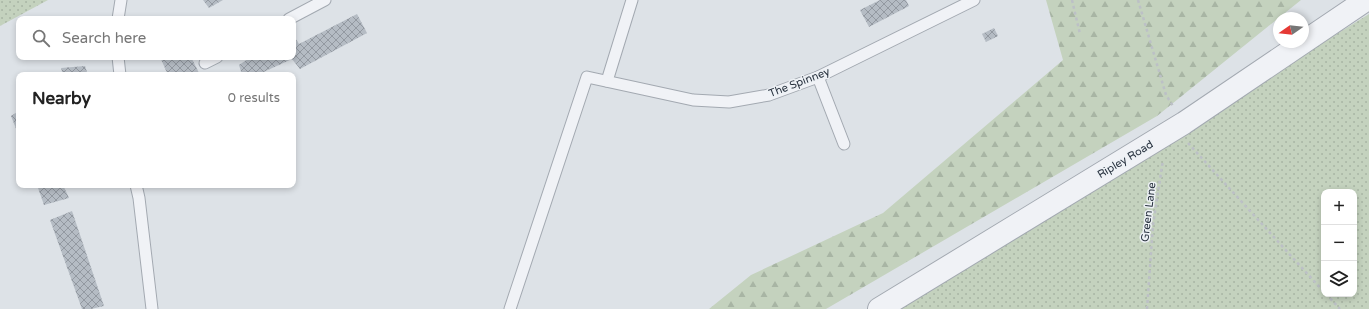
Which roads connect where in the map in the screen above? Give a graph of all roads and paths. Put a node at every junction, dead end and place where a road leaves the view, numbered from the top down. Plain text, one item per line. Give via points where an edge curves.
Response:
1 (121, 0) edge
2 (325, 0) edge
3 (632, 0) edge
4 (974, 0) edge
5 (1072, 0) edge
6 (1138, 0) edge
7 (1366, 0) edge
8 (118, 16) edge
9 (295, 16) edge
10 (1080, 34) dead end
11 (118, 60) edge
12 (211, 60) edge
13 (205, 63) dead end
14 (120, 72) edge
15 (818, 77) junction
16 (607, 81) junction
17 (1184, 123) junction
18 (844, 144) dead end
19 (1166, 155) dead end
20 (137, 188) edge
21 (1321, 289) edge
22 (1329, 297) edge
23 (152, 309) edge
24 (510, 309) edge
25 (879, 309) edge
26 (1147, 309) edge
27 (1340, 309) edge

1 - 8 lane
2 - 9 lane
3 - 16 lane
4 - 15 lane, The Spinney
5 - 10 path
6 - 17 path via 1166,95
7 - 17 street, Ripley Road
11 - 14 lane
12 - 13 lane
15 - 16 lane, The Spinney via 769,95 729,102 693,100
15 - 18 lane
16 - 24 lane, The Spinney via 587,77
17 - 21 path via 1186,142
17 - 25 street, Ripley Road
19 - 26 path, Green Lane via 1162,161 1154,225
20 - 23 lane
22 - 27 path

